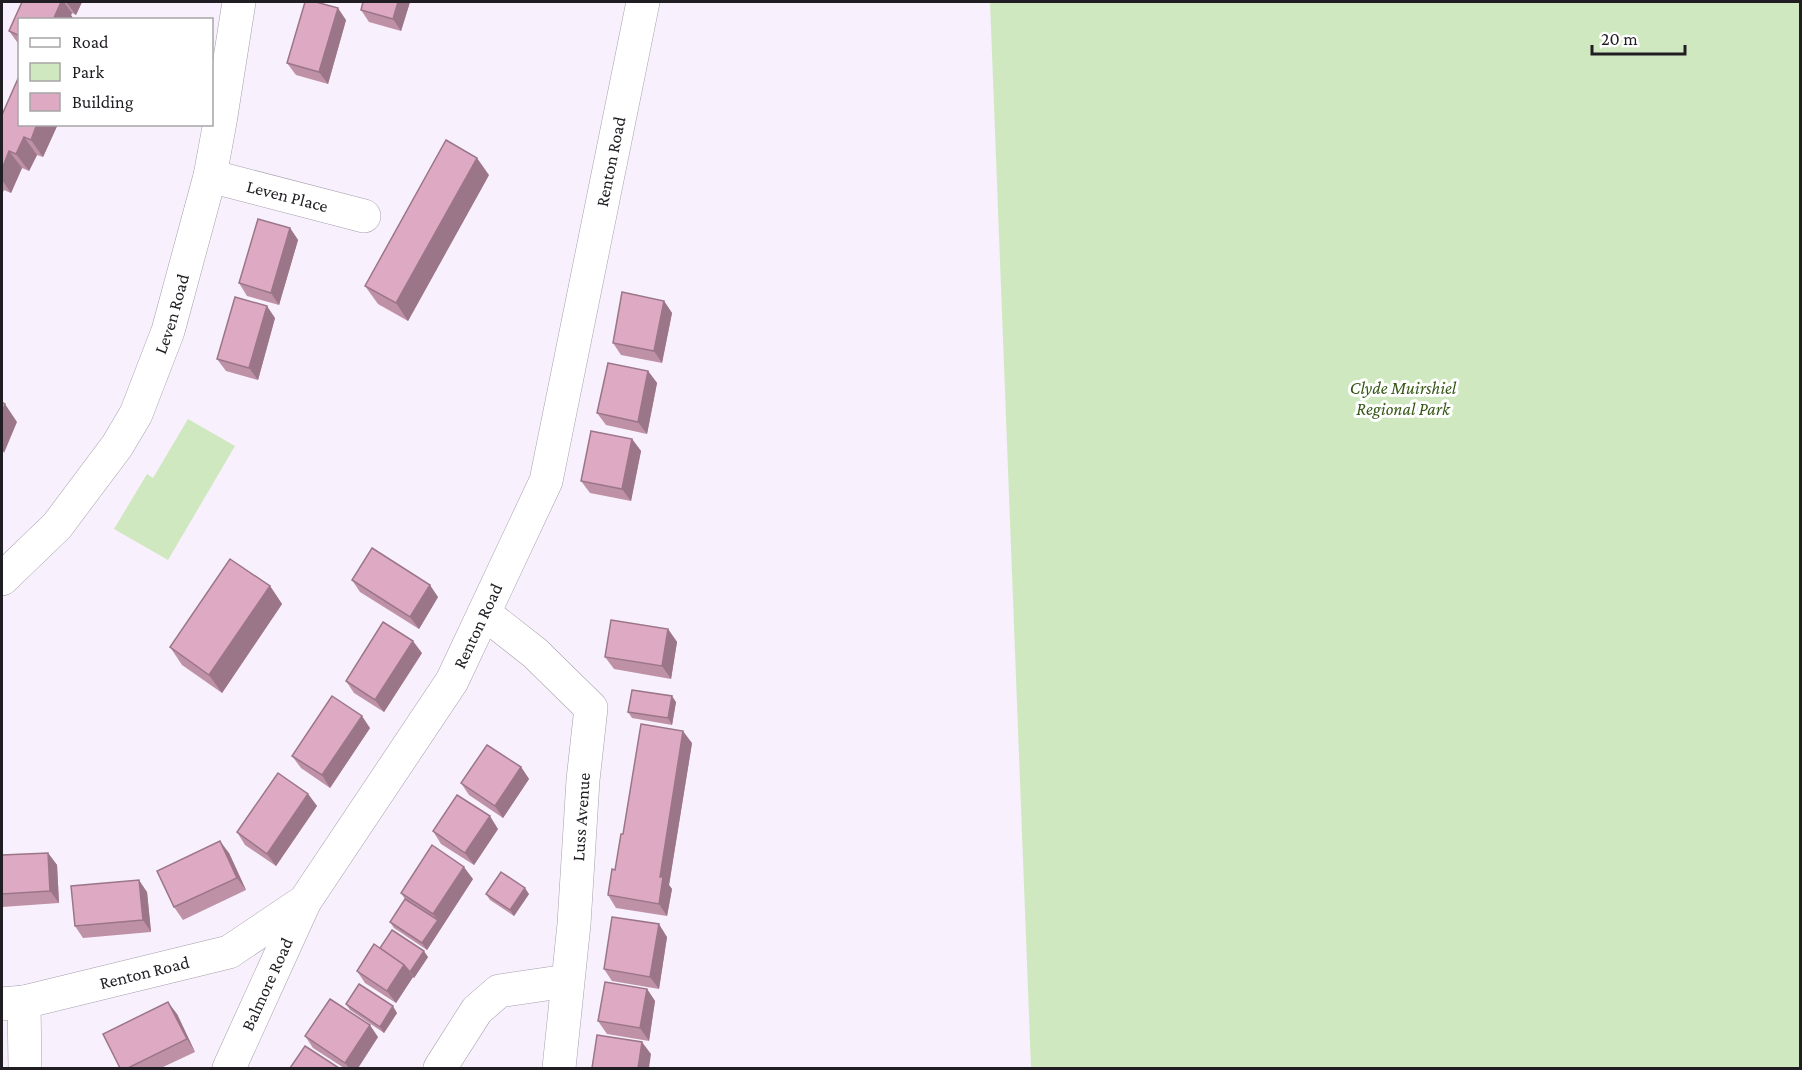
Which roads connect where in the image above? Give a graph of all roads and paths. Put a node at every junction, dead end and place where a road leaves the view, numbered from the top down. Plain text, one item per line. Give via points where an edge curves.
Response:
1 (239, 2) edge
2 (643, 2) edge
3 (210, 176) junction
4 (364, 216) dead end
5 (2, 579) edge
6 (484, 613) junction
7 (305, 901) junction
8 (567, 981) junction
9 (13, 1003) edge
10 (25, 1068) edge
11 (229, 1068) edge
12 (440, 1068) edge
13 (559, 1068) edge

1 - 3 street, Leven Road
2 - 6 street, Renton Road via 546,481
3 - 4 street, Leven Place
3 - 5 street, Leven Road via 168,331 136,414 57,526
6 - 7 street, Renton Road via 452,681
6 - 8 street, Luss Avenue via 535,653 591,708
7 - 9 street, Renton Road via 229,952
7 - 11 street, Balmore Road
8 - 12 street via 500,991 477,1010
8 - 13 street, Luss Avenue
9 - 10 street

